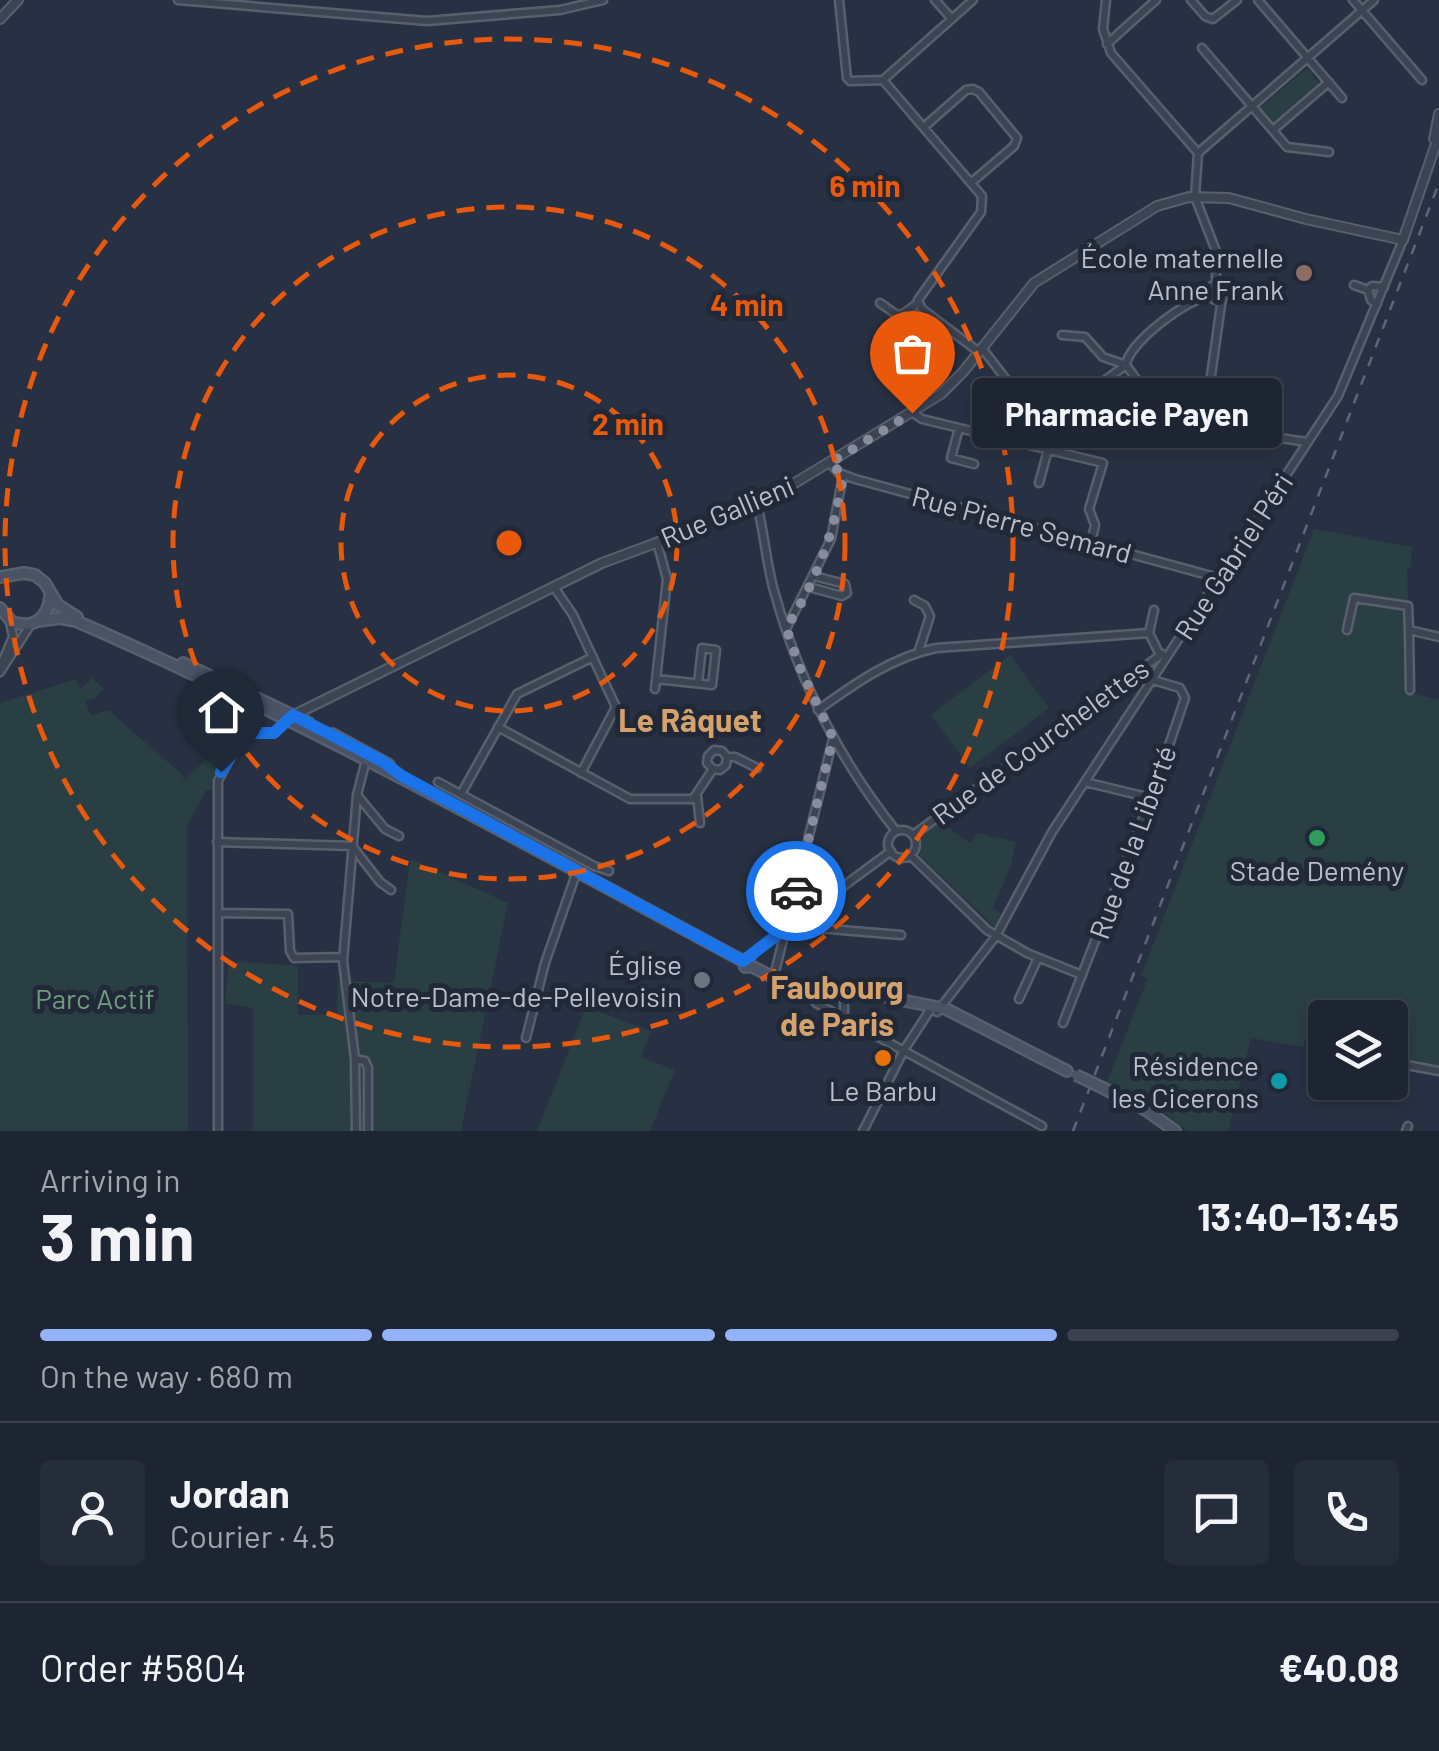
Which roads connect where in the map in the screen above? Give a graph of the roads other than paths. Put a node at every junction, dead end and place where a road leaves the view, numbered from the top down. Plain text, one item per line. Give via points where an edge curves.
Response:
1 (18, 0) edge
2 (178, 0) edge
3 (603, 0) edge
4 (840, 0) edge
5 (935, 0) edge
6 (974, 0) edge
7 (1106, 0) edge
8 (1156, 0) edge
9 (1192, 0) edge
10 (1237, 0) edge
11 (1258, 0) edge
12 (1353, 0) edge
13 (1374, 0) edge
14 (1362, 10) junction
15 (0, 18) edge
16 (952, 19) junction
17 (1106, 44) junction
18 (1202, 48) dead end
19 (1307, 57) junction
20 (883, 80) junction
21 (1422, 80) dead end
22 (1329, 82) junction
23 (1342, 98) dead end
24 (1252, 105) junction
25 (1439, 114) edge
26 (924, 127) junction
27 (1273, 130) junction
28 (1439, 136) edge
29 (1434, 150) junction
30 (1329, 152) dead end
31 (1198, 153) junction
32 (972, 182) junction
33 (1214, 196) junction
34 (1194, 197) junction
35 (1202, 216) junction
36 (1402, 240) junction
37 (1216, 284) junction
38 (1354, 285) dead end
39 (1384, 287) junction
40 (1368, 290) junction
41 (1263, 293) dead end
42 (1224, 294) junction
43 (1210, 296) junction
44 (880, 303) dead end
45 (918, 303) junction
46 (1377, 304) junction
47 (903, 314) junction
48 (1062, 335) dead end
49 (885, 346) dead end
50 (980, 350) junction
51 (1126, 366) junction
52 (912, 413) junction
53 (1166, 420) junction
54 (1204, 426) junction
55 (1215, 427) junction
56 (958, 428) junction
57 (1308, 442) junction
58 (1048, 450) junction
59 (830, 463) junction
60 (974, 464) dead end
61 (843, 475) junction
62 (1039, 483) dead end
63 (757, 504) junction
64 (656, 542) junction
65 (1091, 543) junction
66 (814, 576) junction
67 (6, 577) edge
68 (1219, 578) junction
69 (809, 587) junction
70 (554, 588) junction
71 (0, 589) edge
72 (50, 594) junction
73 (914, 600) dead end
74 (1154, 610) dead end
75 (3, 614) edge
76 (34, 622) junction
77 (786, 628) junction
78 (1347, 630) dead end
79 (1408, 630) junction
80 (1149, 633) junction
81 (1439, 638) edge
82 (918, 652) junction
83 (1159, 653) junction
84 (1169, 656) junction
85 (593, 658) junction
86 (0, 669) edge
87 (656, 678) junction
88 (1153, 680) junction
89 (698, 683) junction
90 (655, 689) dead end
91 (1410, 690) dead end
92 (818, 710) junction
93 (290, 716) junction
94 (498, 727) junction
95 (833, 738) junction
96 (368, 756) junction
97 (727, 757) junction
98 (757, 768) dead end
99 (712, 769) junction
100 (582, 773) junction
101 (438, 782) dead end
102 (1085, 782) junction
103 (461, 794) junction
104 (357, 795) junction
105 (697, 796) junction
106 (1151, 798) junction
107 (700, 823) dead end
108 (896, 832) junction
109 (913, 835) junction
110 (399, 836) dead end
111 (217, 842) junction
112 (352, 846) junction
113 (891, 851) junction
114 (910, 855) junction
115 (577, 871) junction
116 (609, 871) dead end
117 (391, 890) dead end
118 (218, 913) junction
119 (790, 926) junction
120 (901, 935) dead end
121 (996, 936) junction
122 (343, 957) junction
123 (1038, 958) junction
124 (748, 962) junction
125 (1082, 975) junction
126 (773, 980) junction
127 (844, 993) junction
128 (1020, 999) dead end
129 (816, 1003) dead end
130 (935, 1008) junction
131 (844, 1018) junction
132 (1063, 1023) dead end
133 (526, 1038) dead end
134 (904, 1050) junction
135 (355, 1059) junction
136 (1408, 1066) edge
137 (1439, 1072) edge
138 (1042, 1126) dead end
139 (218, 1131) edge
140 (356, 1131) edge
141 (368, 1131) edge
142 (863, 1131) edge
143 (1175, 1131) edge

1 - 15 street
2 - 3 street via 436,22
4 - 20 street via 850,81
5 - 16 street
6 - 16 street
7 - 17 street
8 - 17 street
9 - 10 street via 1210,18
11 - 19 street
12 - 14 street
13 - 14 street
14 - 19 street
14 - 21 street
16 - 20 street
17 - 31 street
18 - 24 street
19 - 22 street
19 - 24 street
20 - 26 street
22 - 23 street
22 - 27 street
24 - 27 street
24 - 31 street
25 - 29 street
26 - 32 street
26 - 32 street via 972,89 1004,121 1016,142
27 - 30 street via 1290,148
28 - 29 street
29 - 36 street
31 - 34 street
32 - 45 street via 982,196 981,212
33 - 34 street, Rue Gallieni
33 - 35 street
33 - 36 street, Rue Gallieni
34 - 35 street
34 - 50 street, Rue Gallieni via 1145,212 1042,276
35 - 37 street via 1216,252
36 - 39 street, Rue Gabriel Péri
37 - 42 street
37 - 43 street
38 - 40 street
39 - 40 street
39 - 46 street, Rue Gabriel Péri
40 - 46 street
41 - 42 street
42 - 43 street
42 - 54 street
43 - 51 street via 1136,343
44 - 47 street
45 - 47 street
45 - 50 street
46 - 57 street, Rue Gabriel Péri via 1344,386
47 - 49 street
48 - 51 street via 1085,337 1103,357
50 - 51 street via 1042,424
50 - 52 street, Rue Gallieni via 947,389
51 - 53 street
52 - 56 street
52 - 59 street, Rue Gallieni
53 - 54 street
53 - 55 street via 1178,438 1212,444
54 - 55 street
55 - 57 street
56 - 58 street
56 - 60 street via 951,458
57 - 68 street, Rue Gabriel Péri
58 - 62 street
58 - 65 street via 1103,463 1089,510 1095,525
59 - 61 street, Rue Pierre Semard
59 - 63 street, Rue Gallieni
61 - 65 street, Rue Pierre Semard
61 - 66 street via 835,526
63 - 64 street, Rue Gallieni
63 - 77 street
64 - 70 street, Rue Gallieni
64 - 87 street via 667,579
65 - 68 street, Rue Pierre Semard
66 - 69 street
66 - 69 street via 845,584 847,592
67 - 71 main road
67 - 72 main road via 35,575
68 - 84 street, Rue Gabriel Péri
69 - 77 street
70 - 85 street
70 - 93 street, Rue Gallieni
72 - 76 main road via 48,610
72 - 93 main road via 73,615
73 - 82 street via 930,616
74 - 80 street
75 - 76 main road
75 - 86 street via 12,640
76 - 86 street
76 - 93 main road via 72,620
77 - 92 street
78 - 79 street via 1354,598 1408,606
79 - 81 street
79 - 91 street
80 - 82 street
80 - 83 street
82 - 92 street via 858,680
83 - 84 street, Rue de Courchelettes
83 - 109 street, Rue de Courchelettes
84 - 88 street, Rue Gabriel Péri
85 - 94 street via 517,694
85 - 100 street via 616,709
87 - 89 street
87 - 90 street
88 - 102 street, Rue Gabriel Péri
88 - 106 street, Rue de la Liberté via 1185,696
89 - 89 street via 712,685 716,650 702,648
92 - 95 street
93 - 96 main road
93 - 111 street via 274,733 244,733 221,772
94 - 100 street
94 - 103 street
95 - 108 street
95 - 119 street
96 - 104 street
96 - 115 main road
97 - 98 street
97 - 99 street via 722,769
97 - 99 street via 710,753
99 - 105 street
100 - 105 street via 634,800
101 - 103 street
102 - 106 street
102 - 121 street, Rue Gabriel Péri
103 - 116 street
104 - 110 street via 385,830
104 - 112 street
105 - 107 street
106 - 125 street, Rue de la Liberté
108 - 109 street
108 - 113 street
109 - 114 street
111 - 112 street
111 - 118 street
112 - 117 street
112 - 122 street
113 - 114 street
113 - 119 street
114 - 121 street
115 - 124 main road
115 - 133 street
118 - 122 street via 288,914 290,954 300,960
118 - 139 street
119 - 120 street
119 - 124 street
119 - 126 street
121 - 123 street
121 - 130 street, Rue Gabriel Péri
122 - 135 street
123 - 125 street
123 - 128 street
124 - 126 main road
125 - 132 street, Rue de la Liberté
126 - 127 main road via 800,991
127 - 130 main road
127 - 131 street
129 - 131 street
130 - 134 street, Rue Gabriel Péri
130 - 143 main road, bridge via 1146,1110
131 - 134 street
134 - 138 street
134 - 142 street, Rue Gabriel Péri
135 - 140 street
135 - 141 street via 368,1068
136 - 137 street

